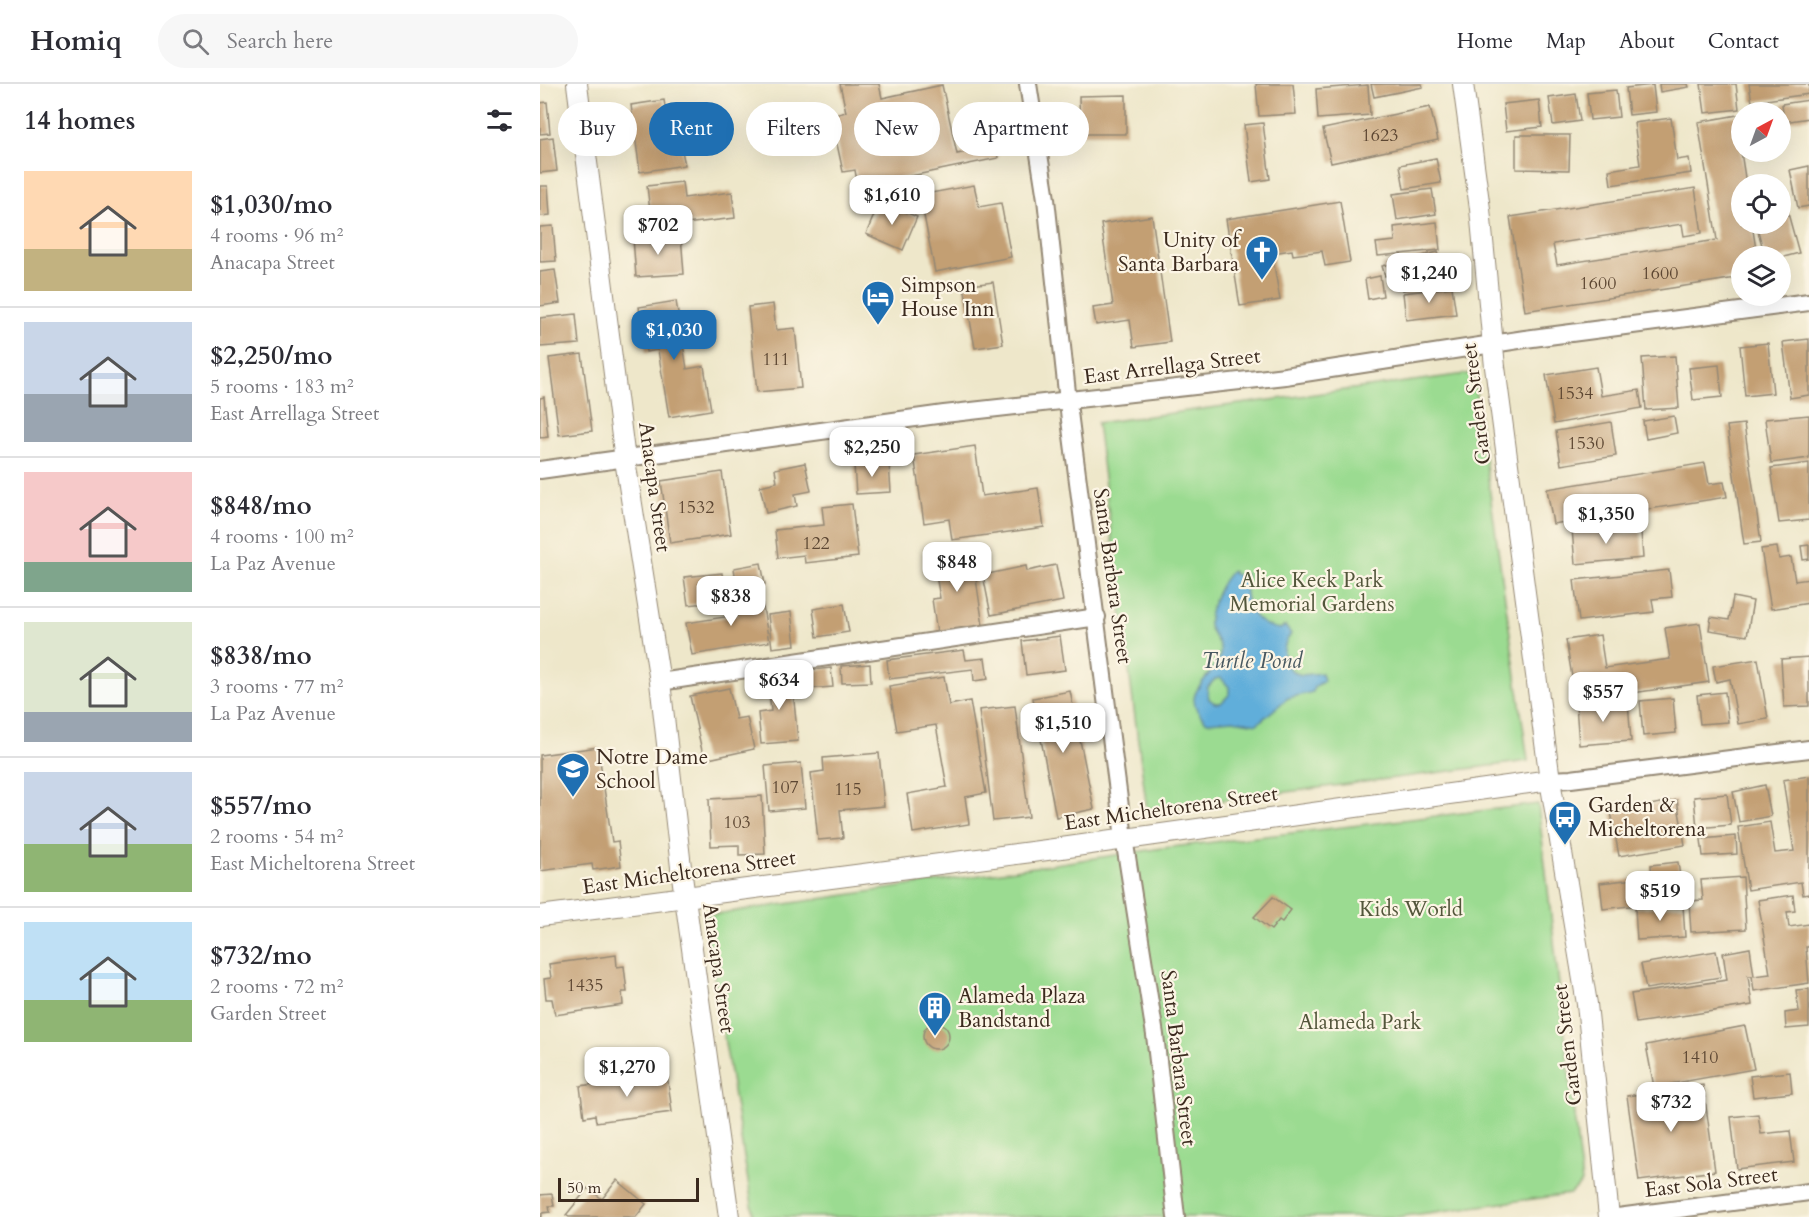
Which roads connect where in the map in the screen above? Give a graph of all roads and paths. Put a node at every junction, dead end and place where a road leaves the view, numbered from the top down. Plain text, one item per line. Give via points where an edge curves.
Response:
1 (577, 84) edge
2 (1028, 84) edge
3 (1463, 84) edge
4 (1809, 302) edge
5 (1494, 344) junction
6 (1068, 401) junction
7 (625, 460) junction
8 (540, 470) edge
9 (1097, 617) junction
10 (660, 682) junction
11 (1809, 748) edge
12 (1550, 780) junction
13 (1124, 838) junction
14 (684, 897) junction
15 (540, 916) edge
16 (1809, 1192) edge
17 (729, 1217) edge
18 (1176, 1217) edge
19 (1609, 1217) edge
20 (1618, 1217) edge

1 - 7 street, Anacapa Street
2 - 6 street, Santa Barbara Street via 1046,199
3 - 5 street, Garden Street
4 - 5 street, East Arrellaga Street
5 - 6 street, East Arrellaga Street via 1285,376
5 - 12 street, Garden Street
6 - 7 street, East Arrellaga Street via 945,414
6 - 9 street, Santa Barbara Street
7 - 8 street, East Arrellaga Street
7 - 10 street, Anacapa Street
9 - 10 street
9 - 13 street, Santa Barbara Street
10 - 14 street, Anacapa Street
11 - 12 street, East Micheltorena Street
12 - 13 street, East Micheltorena Street
12 - 19 street, Garden Street via 1587,1004
13 - 14 street, East Micheltorena Street
13 - 18 street, Santa Barbara Street via 1155,1035
14 - 15 street, East Micheltorena Street
14 - 17 street, Anacapa Street
16 - 20 street, East Sola Street

